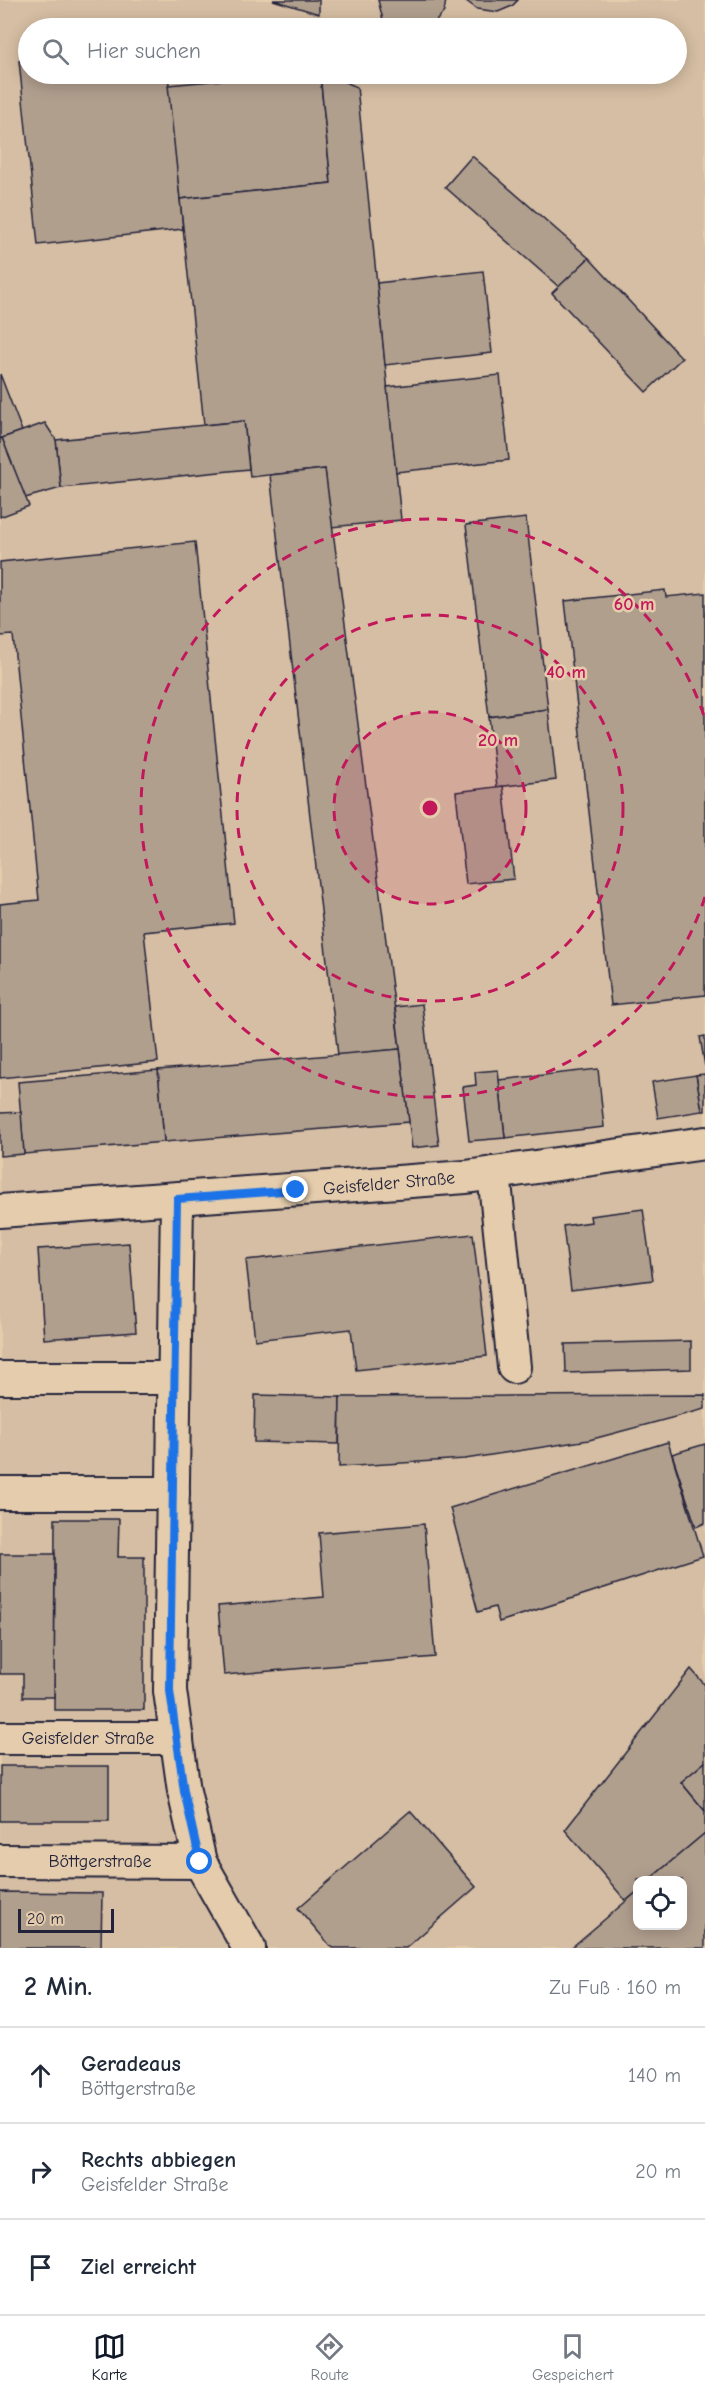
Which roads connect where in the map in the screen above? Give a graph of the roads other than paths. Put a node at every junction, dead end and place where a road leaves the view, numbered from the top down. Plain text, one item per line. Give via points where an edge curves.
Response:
1 (705, 1143) edge
2 (494, 1173) junction
3 (177, 1199) junction
4 (0, 1211) edge
5 (514, 1367) dead end
6 (0, 1378) edge
7 (174, 1378) junction
8 (0, 1493) edge
9 (173, 1493) junction
10 (0, 1738) edge
11 (177, 1738) junction
12 (0, 1861) edge
13 (200, 1862) junction
14 (249, 1948) edge

1 - 2 street, Geisfelder Straße
2 - 3 street, Geisfelder Straße
2 - 5 street
3 - 4 street, Geisfelder Straße
3 - 7 street
6 - 7 street
7 - 9 street
8 - 9 street
9 - 11 street via 170,1691
10 - 11 street, Geisfelder Straße
11 - 13 street
12 - 13 street, Böttgerstraße
13 - 14 street

